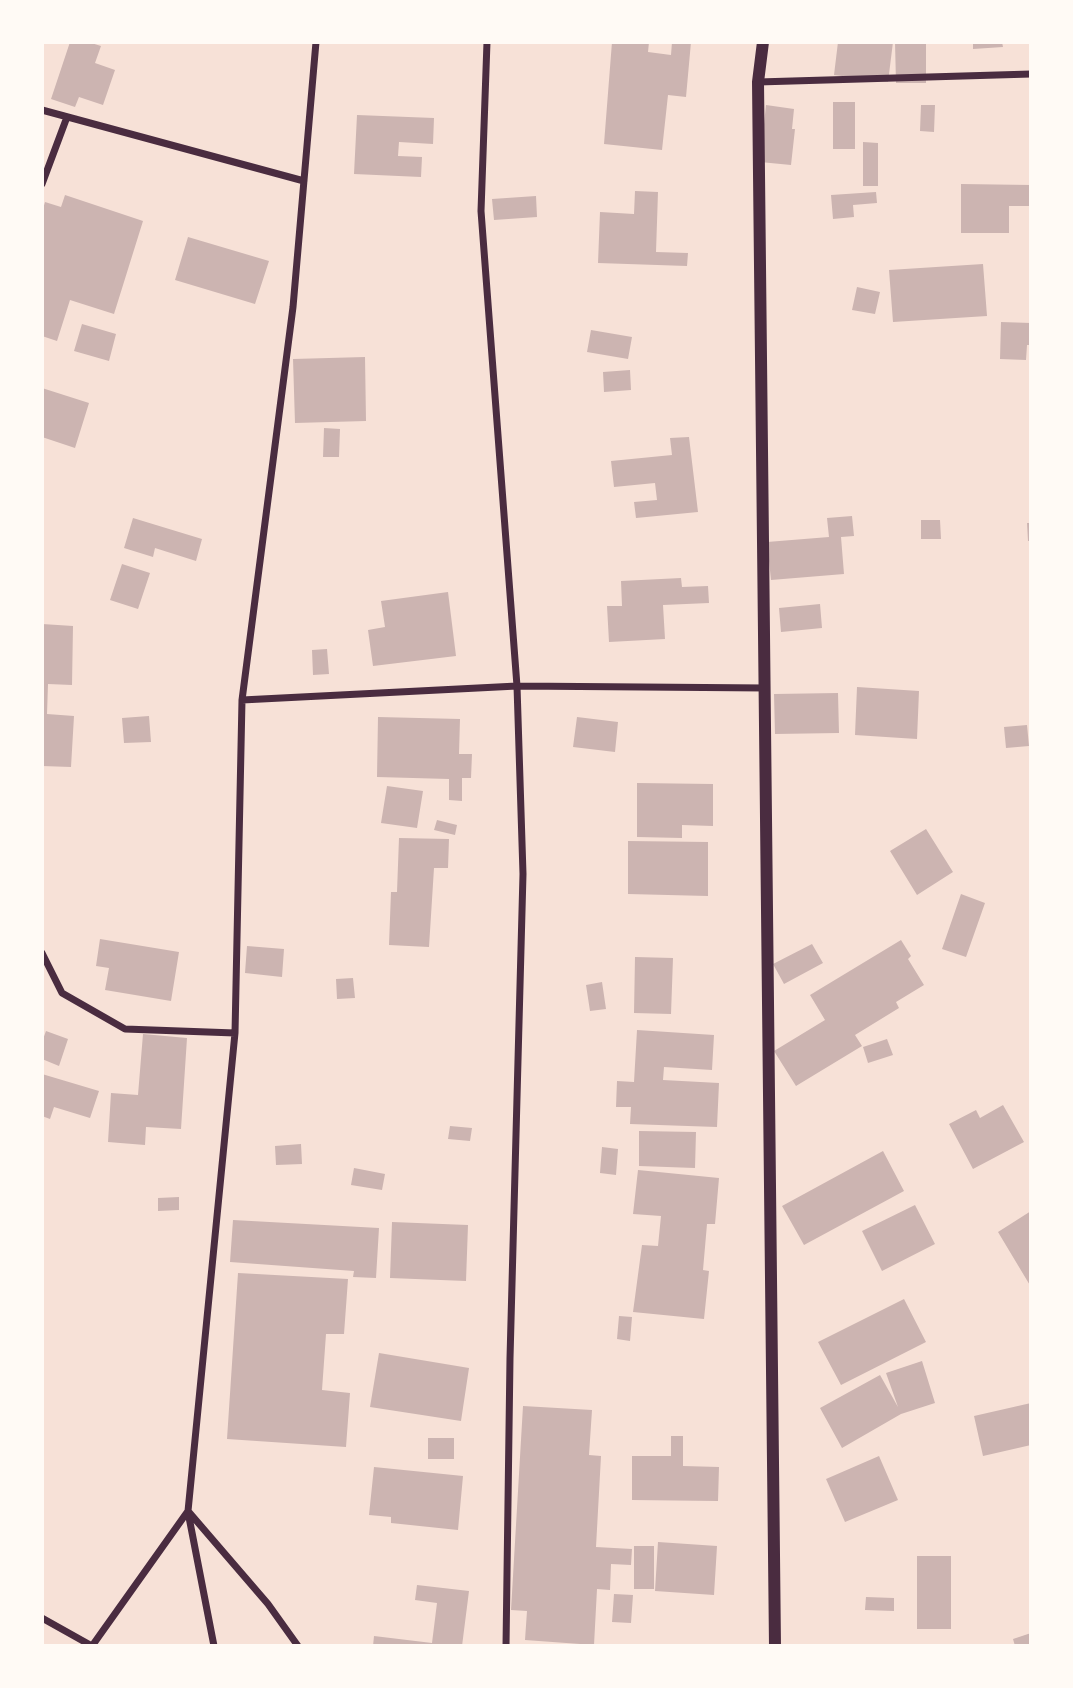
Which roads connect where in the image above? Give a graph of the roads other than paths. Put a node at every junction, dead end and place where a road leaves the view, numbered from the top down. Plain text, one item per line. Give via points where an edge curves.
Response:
1 (316, 42) edge
2 (487, 42) edge
3 (763, 42) edge
4 (1031, 74) edge
5 (758, 82) junction
6 (42, 110) edge
7 (67, 117) junction
8 (304, 181) junction
9 (42, 184) edge
10 (517, 685) junction
11 (767, 688) junction
12 (242, 700) junction
13 (42, 953) edge
14 (235, 1033) junction
15 (188, 1511) junction
16 (42, 1618) edge
17 (92, 1646) edge
18 (214, 1646) edge
19 (298, 1646) edge
20 (506, 1646) edge
21 (775, 1646) edge

1 - 8 street
2 - 10 street via 481,211
3 - 5 street
4 - 5 street
5 - 11 street
6 - 7 street
7 - 8 street
7 - 9 street
8 - 12 street via 293,307
10 - 11 street
10 - 12 street
10 - 20 street via 523,874
11 - 21 street
12 - 14 street
13 - 14 street via 62,993 125,1029
14 - 15 street
15 - 17 street
15 - 18 street
15 - 19 street
16 - 17 street

